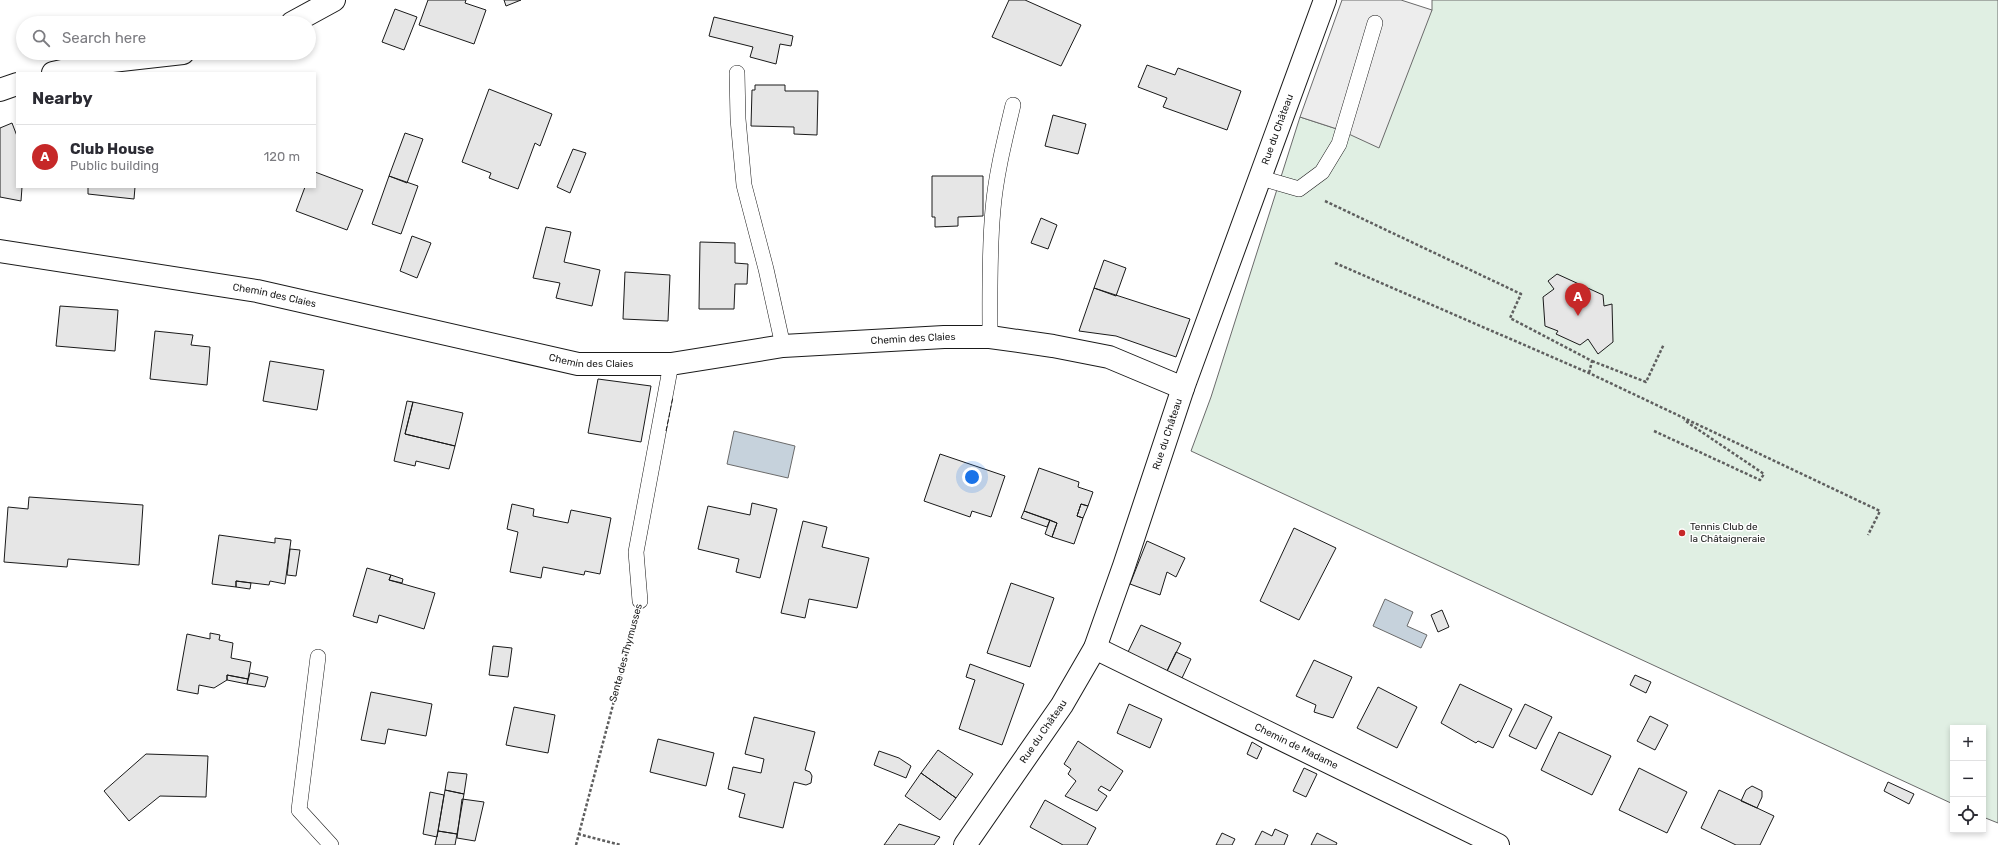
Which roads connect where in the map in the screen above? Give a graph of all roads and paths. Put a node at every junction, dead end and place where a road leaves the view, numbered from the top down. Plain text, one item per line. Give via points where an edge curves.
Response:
1 (334, 0) edge
2 (1325, 0) edge
3 (305, 16) edge
4 (1375, 23) dead end
5 (121, 60) edge
6 (58, 72) edge
7 (737, 73) dead end
8 (16, 84) edge
9 (0, 90) edge
10 (1013, 105) dead end
11 (1261, 178) junction
12 (1299, 189) junction
13 (0, 251) edge
14 (1335, 263) dead end
15 (990, 337) junction
16 (1664, 344) dead end
17 (783, 346) junction
18 (1592, 361) junction
19 (671, 364) junction
20 (1589, 373) junction
21 (1183, 388) junction
22 (1677, 415) junction
23 (1654, 431) dead end
24 (1868, 535) dead end
25 (640, 601) joint
26 (1094, 648) junction
27 (318, 657) dead end
28 (578, 834) junction
29 (331, 845) edge
30 (576, 845) edge
31 (621, 845) edge
32 (965, 845) edge
33 (1498, 845) edge

1 - 3 street
2 - 11 street, Rue du Château
4 - 12 lane via 1339,144 1322,172
5 - 6 street
7 - 17 lane via 744,185
8 - 9 street
10 - 15 lane via 993,209
11 - 12 lane
11 - 21 street, Rue du Château
12 - 18 path via 1521,294 1510,318
13 - 19 street, Chemin des Claies via 257,291 578,364
14 - 20 path
15 - 17 street, Chemin des Claies
15 - 21 street, Chemin des Claies via 1109,357
16 - 18 path via 1646,382
17 - 19 street, Chemin des Claies
18 - 20 path
19 - 25 lane, Sente des Thymusses via 636,552
20 - 22 path
21 - 26 street, Rue du Château
22 - 23 path via 1764,474 1760,480
22 - 24 path via 1880,511
25 - 28 path, Sente des Thymusses
26 - 32 street, Rue du Château via 1062,705
26 - 33 street, Chemin de Madame
27 - 29 lane via 299,810
28 - 30 path, Sente des Thymusses
28 - 31 path

